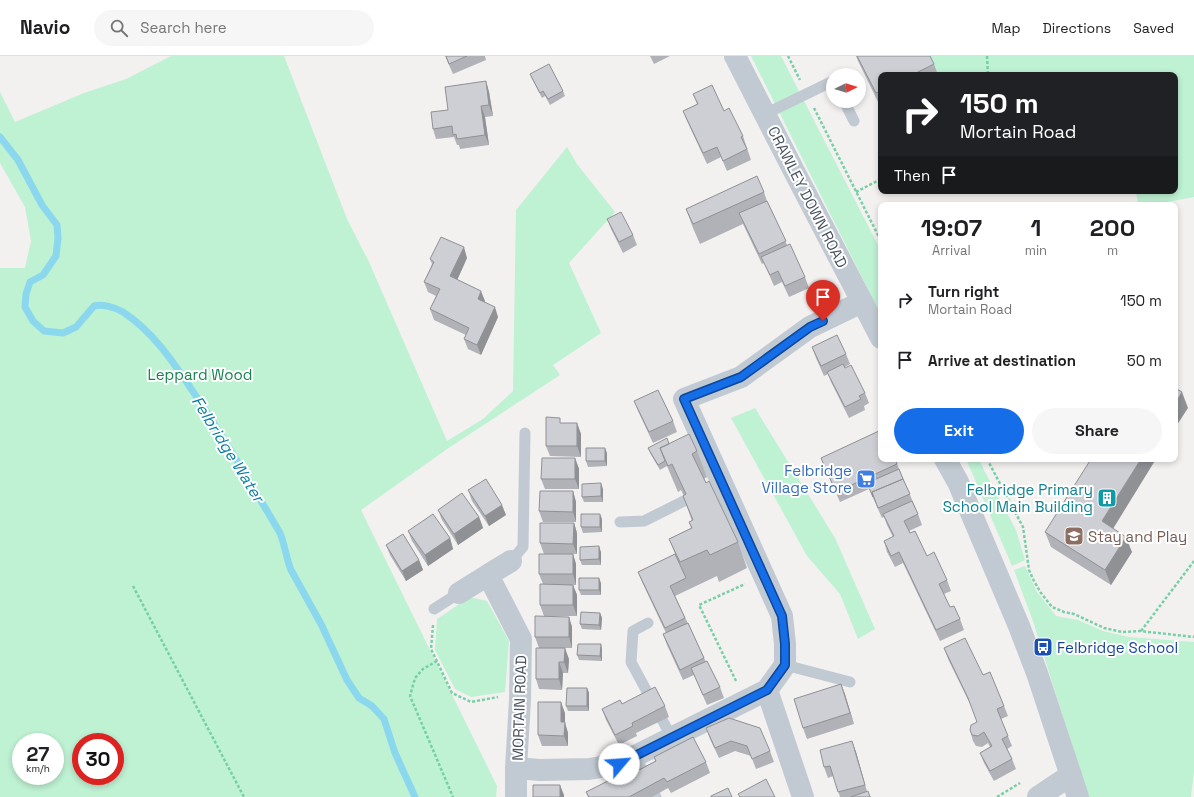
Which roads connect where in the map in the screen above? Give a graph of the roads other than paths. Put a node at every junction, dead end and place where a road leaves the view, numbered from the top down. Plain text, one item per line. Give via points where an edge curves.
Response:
1 (735, 56) edge
2 (826, 84) edge
3 (848, 108) edge
4 (765, 114) junction
5 (854, 121) dead end
6 (862, 302) junction
7 (878, 332) edge
8 (525, 433) dead end
9 (947, 462) edge
10 (715, 486) junction
11 (620, 522) dead end
12 (511, 560) joint
13 (488, 576) junction
14 (459, 593) joint
15 (434, 609) road end
16 (648, 623) dead end
17 (785, 665) junction
18 (850, 682) dead end
19 (767, 690) junction
20 (672, 738) junction
21 (636, 755) junction
22 (516, 768) junction
23 (1071, 775) junction
24 (516, 797) edge
25 (656, 797) edge
26 (803, 797) edge
27 (1038, 797) edge
28 (1078, 797) edge

1 - 4 street, CRAWLEY DOWN ROAD
2 - 4 lane
3 - 5 lane
4 - 6 street, CRAWLEY DOWN ROAD
6 - 7 street, CRAWLEY DOWN ROAD
6 - 10 street via 810,327 741,377 684,399
8 - 12 lane via 523,547
9 - 23 street via 958,482 1019,626
10 - 11 lane via 644,521
10 - 17 street via 782,616
12 - 13 street
13 - 14 street
13 - 22 street, MORTAIN ROAD via 522,639
14 - 15 lane
16 - 20 lane via 633,632 631,662
17 - 18 lane
17 - 19 street, MORTAIN ROAD
19 - 20 street, MORTAIN ROAD
19 - 26 street
20 - 21 street, MORTAIN ROAD
21 - 22 street, MORTAIN ROAD via 619,764 589,769
21 - 25 lane
22 - 24 street
23 - 27 street
23 - 28 street

